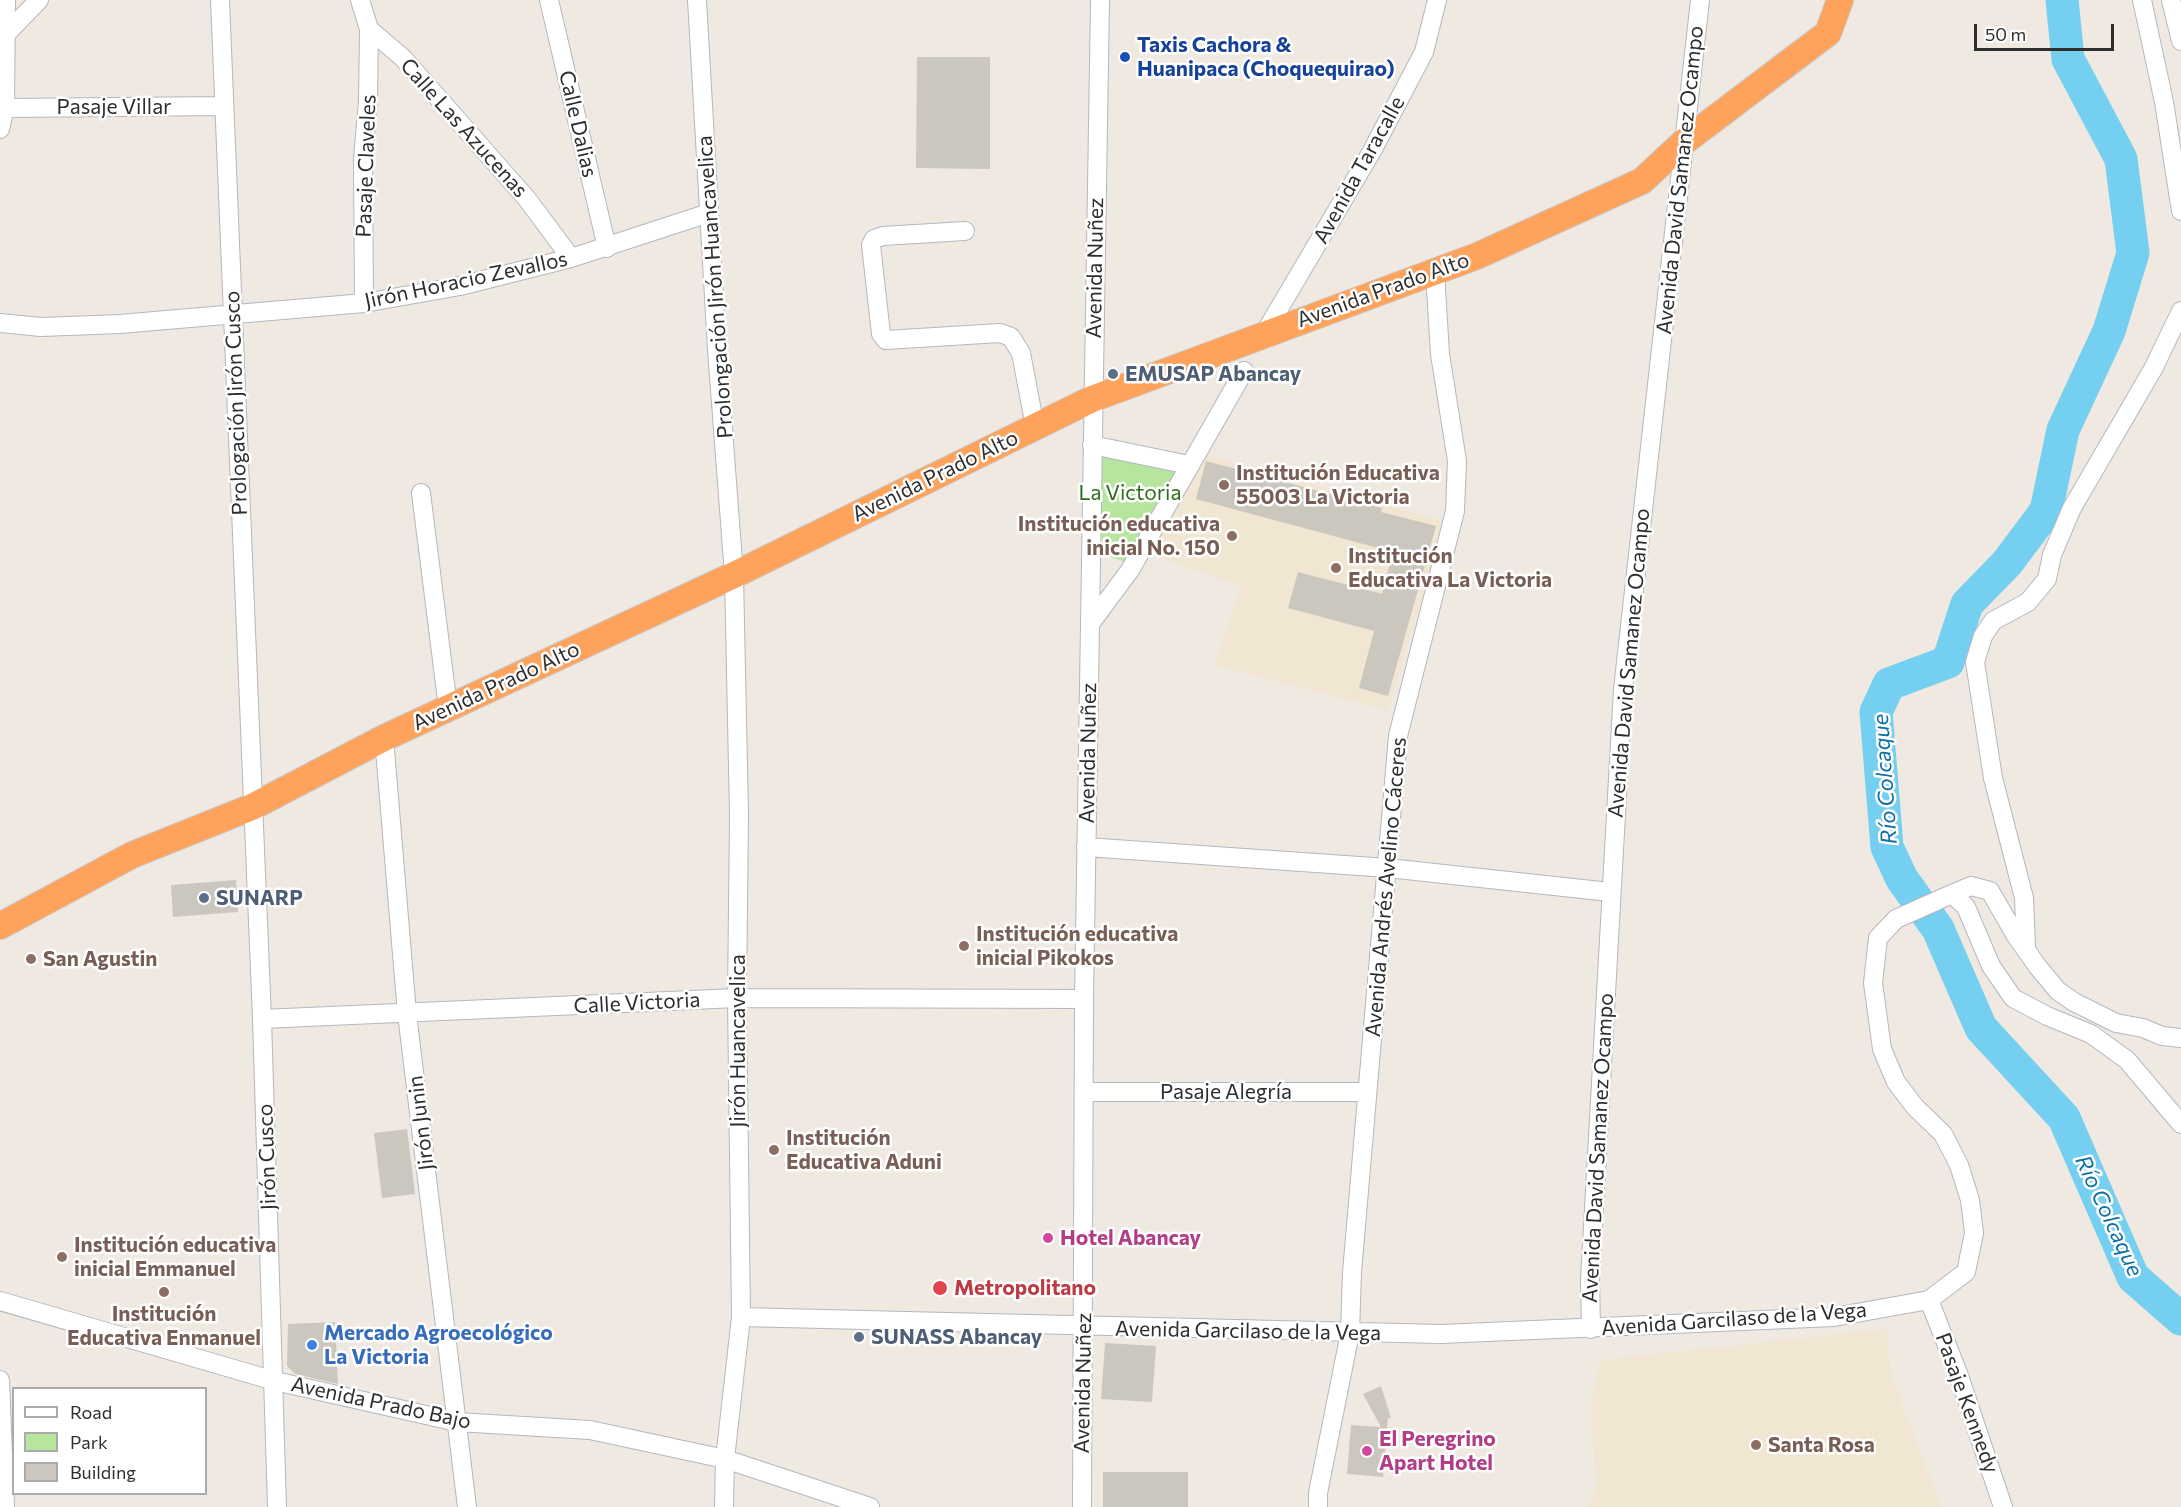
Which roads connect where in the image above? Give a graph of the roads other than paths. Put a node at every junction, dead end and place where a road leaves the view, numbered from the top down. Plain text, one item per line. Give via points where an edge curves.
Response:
1 (6, 0) edge
2 (39, 0) edge
3 (220, 0) edge
4 (360, 0) edge
5 (549, 0) edge
6 (697, 0) edge
7 (1100, 0) edge
8 (1437, 0) edge
9 (1700, 0) edge
10 (2142, 0) edge
11 (2170, 0) edge
12 (1840, 1) edge
13 (369, 29) junction
14 (8, 32) junction
15 (2181, 41) edge
16 (224, 106) junction
17 (4, 108) junction
18 (0, 129) edge
19 (1685, 141) junction
20 (2181, 211) edge
21 (709, 213) junction
22 (965, 231) dead end
23 (607, 249) junction
24 (571, 258) junction
25 (1435, 272) junction
26 (364, 303) junction
27 (2181, 311) edge
28 (232, 314) junction
29 (0, 323) edge
30 (1264, 334) junction
31 (1244, 371) dead end
32 (1092, 399) junction
33 (1035, 427) junction
34 (1092, 446) junction
35 (1189, 465) junction
36 (420, 493) dead end
37 (734, 575) junction
38 (1090, 624) junction
39 (448, 708) junction
40 (384, 738) junction
41 (252, 807) junction
42 (1086, 847) junction
43 (1388, 868) junction
44 (1610, 892) junction
45 (1949, 895) junction
46 (0, 926) edge
47 (2026, 948) junction
48 (738, 998) junction
49 (1084, 999) junction
50 (408, 1014) junction
51 (262, 1019) junction
52 (2181, 1038) edge
53 (1084, 1092) junction
54 (1368, 1092) junction
55 (2181, 1124) edge
56 (1929, 1300) junction
57 (0, 1301) edge
58 (741, 1317) junction
59 (1084, 1327) junction
60 (1591, 1329) junction
61 (1350, 1333) junction
62 (0, 1380) edge
63 (275, 1381) junction
64 (457, 1422) junction
65 (725, 1459) junction
66 (3, 1502) edge
67 (277, 1507) edge
68 (467, 1507) edge
69 (724, 1507) edge
70 (870, 1507) edge
71 (1082, 1507) edge
72 (1318, 1507) edge
73 (2003, 1507) edge

1 - 14 street
2 - 14 street
3 - 16 street, Prologación Jirón Cusco
4 - 13 street
5 - 23 street, Calle Dalias
6 - 21 street, Prolongación Jirón Huancavelica
7 - 32 street, Avenida Nuñez
8 - 30 street, Avenida Taracalle via 1424,52 1372,151
9 - 19 street, Avenida David Samanez Ocampo
10 - 20 street via 2164,102
11 - 15 street
12 - 19 highway, Avenida Prado Alto via 1828,33
13 - 24 street, Calle Las Azucenas via 403,58 527,199
13 - 26 street, Pasaje Claveles via 363,159
14 - 17 street
16 - 17 street, Pasaje Villar
16 - 28 street, Prologación Jirón Cusco
17 - 18 street
19 - 25 highway, Avenida Prado Alto via 1642,181
19 - 44 street, Avenida David Samanez Ocampo via 1623,689
21 - 23 street, Jirón Horacio Zevallos
21 - 37 street, Prolongación Jirón Huancavelica
22 - 33 street via 883,236 874,240 871,245 881,334 886,340 1000,333 1011,337 1021,353
23 - 24 street, Jirón Horacio Zevallos
24 - 26 street, Jirón Horacio Zevallos via 460,286
25 - 30 highway, Avenida Prado Alto
25 - 43 street, Avenida Andrés Avelino Cáceres via 1440,354 1457,461 1455,511 1398,736
26 - 28 street, Jirón Horacio Zevallos
27 - 47 street via 2153,369 2072,508 2052,555 2047,579 2028,602 1993,621 1983,636 1975,662 1993,778 2024,898
28 - 29 street, Jirón Horacio Zevallos via 97,325 41,327
28 - 41 street, Prologación Jirón Cusco
30 - 32 highway, Avenida Prado Alto
31 - 35 street
32 - 33 highway, Avenida Prado Alto
32 - 34 street, Avenida Nuñez
33 - 37 highway, Avenida Prado Alto
34 - 35 street
34 - 38 street, Avenida Nuñez
35 - 38 street via 1130,570
36 - 39 street
37 - 39 highway, Avenida Prado Alto
37 - 48 street, Jirón Huancavelica
38 - 42 street, Avenida Nuñez
39 - 40 highway, Avenida Prado Alto
40 - 41 highway, Avenida Prado Alto
40 - 50 street, Jirón Junin
41 - 46 highway, Avenida Prado Alto via 132,855
41 - 51 street, Jirón Cusco
42 - 43 street
42 - 49 street, Avenida Nuñez
43 - 44 street
43 - 54 street, Avenida Andrés Avelino Cáceres
44 - 60 street, Avenida David Samanez Ocampo via 1590,1280
45 - 47 street, Avenida Garcilaso de la Vega via 1971,886 1990,891
45 - 55 street via 1966,907 1991,966 2013,998 2091,1034 2127,1060
45 - 56 street, Avenida Garcilaso de la Vega via 1896,919 1878,938 1873,983 1882,1049 1896,1082 1943,1134 1959,1165 1970,1200 1974,1233 1966,1272
47 - 52 street, Avenida Garcilaso de la Vega via 2058,991 2074,1002 2116,1023
48 - 49 street, Calle Victoria
48 - 50 street, Calle Victoria
48 - 58 street, Jirón Huancavelica
49 - 53 street, Avenida Nuñez
50 - 51 street, Calle Victoria
50 - 64 street, Jirón Junin
51 - 63 street, Jirón Cusco
53 - 54 street, Pasaje Alegría
53 - 59 street, Avenida Nuñez
54 - 61 street, Avenida Andrés Avelino Cáceres
56 - 60 street, Avenida Garcilaso de la Vega via 1834,1317
56 - 73 street, Pasaje Kennedy
57 - 63 street, Avenida Prado Bajo
58 - 59 street, Avenida Garcilaso de la Vega
58 - 65 street, Jirón Huancavelica
59 - 61 street, Avenida Garcilaso de la Vega
59 - 71 street, Avenida Nuñez
60 - 61 street, Avenida Garcilaso de la Vega
61 - 72 street, Avenida Andrés Avelino Cáceres via 1317,1493
62 - 66 street
63 - 64 street, Avenida Prado Bajo
63 - 67 street, Jirón Cusco
64 - 65 street, Avenida Prado Bajo via 590,1430
64 - 68 street, Jirón Junin
65 - 69 street, Jirón Huancavelica
65 - 70 street, Avenida Prado Bajo

